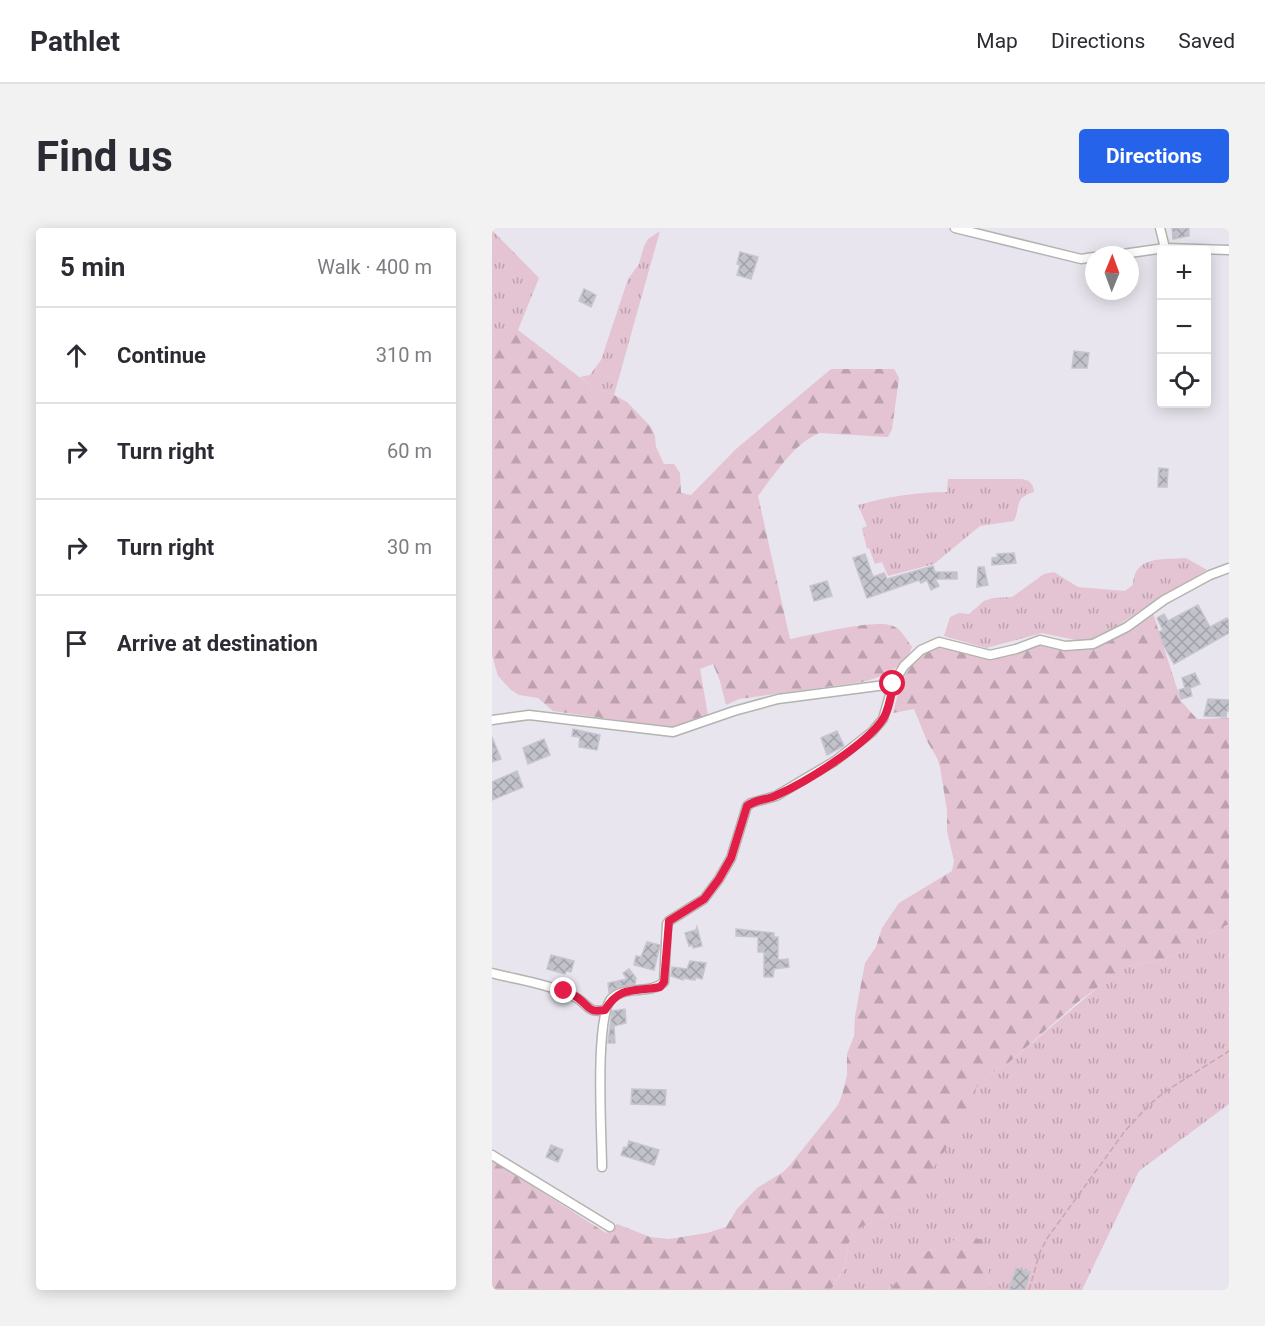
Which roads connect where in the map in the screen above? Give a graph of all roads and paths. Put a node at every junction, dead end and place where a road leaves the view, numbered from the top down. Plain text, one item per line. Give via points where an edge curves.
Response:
1 (955, 228) edge
2 (1160, 228) edge
3 (1164, 246) edge
4 (1157, 249) edge
5 (1211, 249) edge
6 (1229, 250) edge
7 (1139, 252) edge
8 (1085, 258) edge
9 (1229, 568) edge
10 (893, 684) junction
11 (492, 720) edge
12 (492, 973) edge
13 (605, 1010) junction
14 (1229, 1051) edge
15 (492, 1155) edge
16 (602, 1167) dead end
17 (610, 1227) dead end
18 (1029, 1290) edge

1 - 8 street
2 - 3 street
4 - 7 street
5 - 6 street
9 - 10 street via 1164,600 1127,627 1093,644 1065,646 1040,640 990,655 939,642 921,650
10 - 11 street via 778,699 673,732 529,715
10 - 13 street via 883,719 851,750 776,796 747,806 731,858 719,879 704,899 669,921 664,982 660,987 622,993 612,998
12 - 13 street via 564,991 587,1008
13 - 16 street via 601,1062
14 - 18 path via 1166,1091 1125,1131 1048,1237
15 - 17 street

